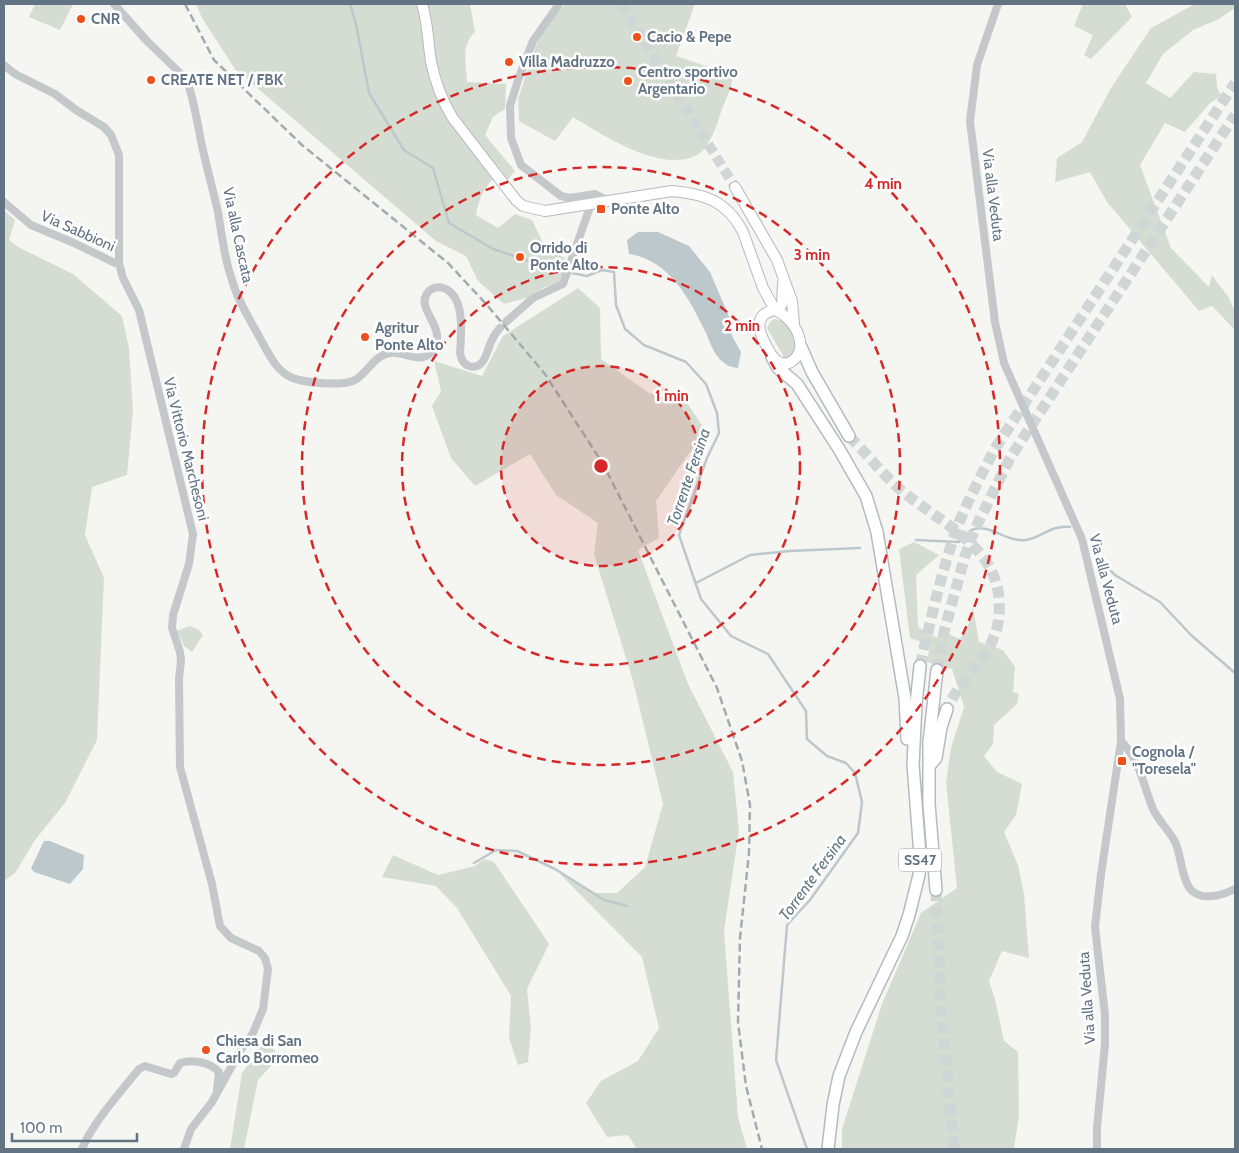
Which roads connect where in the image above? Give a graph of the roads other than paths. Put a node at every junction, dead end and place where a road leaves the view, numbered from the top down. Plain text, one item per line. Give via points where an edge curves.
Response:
1 (114, 4) edge
2 (422, 4) edge
3 (559, 4) edge
4 (998, 4) edge
5 (4, 65) edge
6 (735, 188) tunnel mouth
7 (4, 202) edge
8 (603, 202) junction
9 (591, 204) junction
10 (119, 263) junction
11 (783, 275) junction
12 (763, 288) junction
13 (777, 310) junction
14 (761, 319) junction
15 (794, 324) junction
16 (801, 347) junction
17 (772, 357) junction
18 (849, 436) tunnel mouth
19 (920, 666) tunnel mouth
20 (937, 670) tunnel mouth
21 (947, 709) tunnel mouth
22 (1122, 741) junction
23 (913, 766) junction
24 (929, 767) junction
25 (1235, 889) edge
26 (936, 890) tunnel mouth
27 (217, 1094) junction
28 (82, 1149) edge
29 (184, 1149) edge
30 (828, 1149) edge
31 (1097, 1149) edge

1 - 9 street, Via alla Cascata via 182,75 189,87 234,288 277,367 297,380 347,383 358,379 384,354 427,356 438,341 438,331 427,312 425,301 429,291 440,287 449,291 459,309 461,358 474,367 480,364 492,340 513,315 533,298 560,286 566,279
2 - 9 main road via 438,89 452,117 508,192 523,206 545,211
3 - 8 street via 533,41 518,80 510,106 511,138 518,160 564,198 596,194 603,198
4 - 22 street, Via alla Veduta via 977,65 970,121 995,322 1004,363 1087,552 1120,699
5 - 10 street, Via Vittorio Marchesoni via 55,94 111,135 120,167
6 - 11 main road via 768,242
7 - 10 street, Via Sabbioni via 31,225
8 - 9 main road
8 - 12 main road via 672,191 712,200 728,210 739,223
10 - 27 street, Via Vittorio Marchesoni via 139,310 192,534 189,564 172,628 181,661 180,767 210,876 220,926 231,938 259,951 268,969 262,1009 256,1025
11 - 13 main road via 782,304
11 - 15 main road via 792,301
12 - 13 main road
12 - 14 main road
13 - 14 main road
13 - 15 main road
14 - 17 main road via 760,334
15 - 16 main road
16 - 17 main road via 797,357 787,364
16 - 18 highway
17 - 23 highway via 778,368 797,384 866,496 877,532 905,698 908,750
19 - 23 highway, SS47
20 - 24 highway, SS47 via 929,734
21 - 24 highway via 936,758
22 - 25 street via 1145,782 1152,808 1177,845 1190,890 1216,896
22 - 31 street, Via alla Veduta via 1095,927 1105,1015
23 - 30 highway, SS47 via 920,846 918,875 902,936 856,1032 836,1089
24 - 26 highway, SS47
27 - 28 street via 219,1072 214,1067 190,1060 180,1063 171,1074 145,1066 138,1069
27 - 29 street, Via Vittorio Marchesoni via 191,1129

